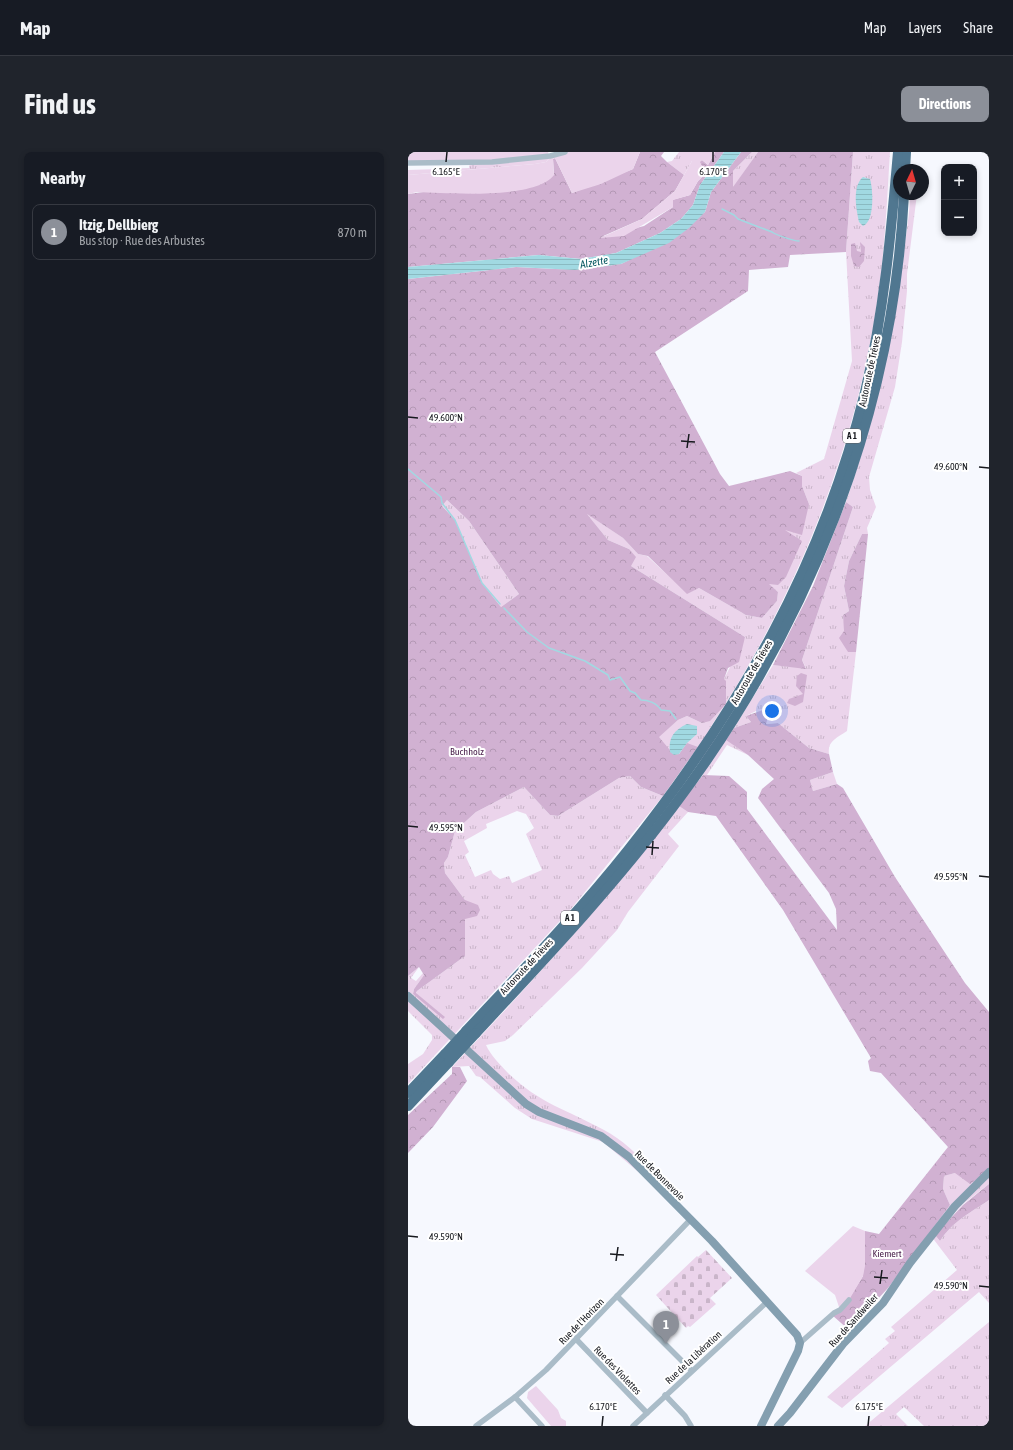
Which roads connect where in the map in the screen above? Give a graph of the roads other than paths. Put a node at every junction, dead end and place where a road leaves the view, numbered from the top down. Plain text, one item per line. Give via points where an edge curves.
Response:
1 (565, 152) edge
2 (898, 152) edge
3 (906, 152) edge
4 (408, 163) edge
5 (905, 164) edge
6 (903, 200) edge
7 (740, 702) junction
8 (408, 996) edge
9 (447, 1058) junction
10 (408, 1093) edge
11 (408, 1106) edge
12 (989, 1172) edge
13 (690, 1219) junction
14 (617, 1296) junction
15 (848, 1300) dead end
16 (767, 1302) junction
17 (576, 1340) junction
18 (800, 1343) junction
19 (691, 1370) junction
20 (665, 1395) junction
21 (515, 1397) junction
22 (647, 1413) junction
23 (476, 1426) edge
24 (542, 1426) edge
25 (633, 1426) edge
26 (691, 1426) edge
27 (761, 1426) edge
28 (778, 1426) edge

1 - 4 street via 506,161
2 - 7 highway, Autoroute de Trèves / A 1 via 890,256 873,355 858,417 820,533
3 - 5 highway
6 - 7 highway, Autoroute de Trèves / A 1 via 894,287 882,358 848,478 831,530 809,581 770,659
7 - 9 highway, Autoroute de Trèves / A 1, bridge via 670,803 582,919
8 - 13 main road, Rue de Bonnevoie via 526,1104 544,1114 601,1136 616,1146
9 - 10 highway, Autoroute de Trèves / A 1
9 - 11 highway, Autoroute de Trèves / A 1
12 - 28 main road, Rue de Sandweiler via 955,1206 910,1263 883,1303 843,1344
13 - 14 street, Rue de l'Horizon
13 - 16 main road, Rue de Bonnevoie
14 - 17 street, Rue de l'Horizon
14 - 19 street
15 - 18 street via 840,1310
16 - 18 main road, Rue de Bonnevoie via 797,1335
16 - 19 street, Rue de la Libération
17 - 21 street, Rue de l'Horizon
17 - 22 street, Rue des Violettes
18 - 27 main road
19 - 20 street, Rue de la Libération
20 - 22 street, Rue de la Libération
20 - 26 street
21 - 23 street, Rue de l'Horizon
21 - 24 street
22 - 25 street, Rue de la Libération

